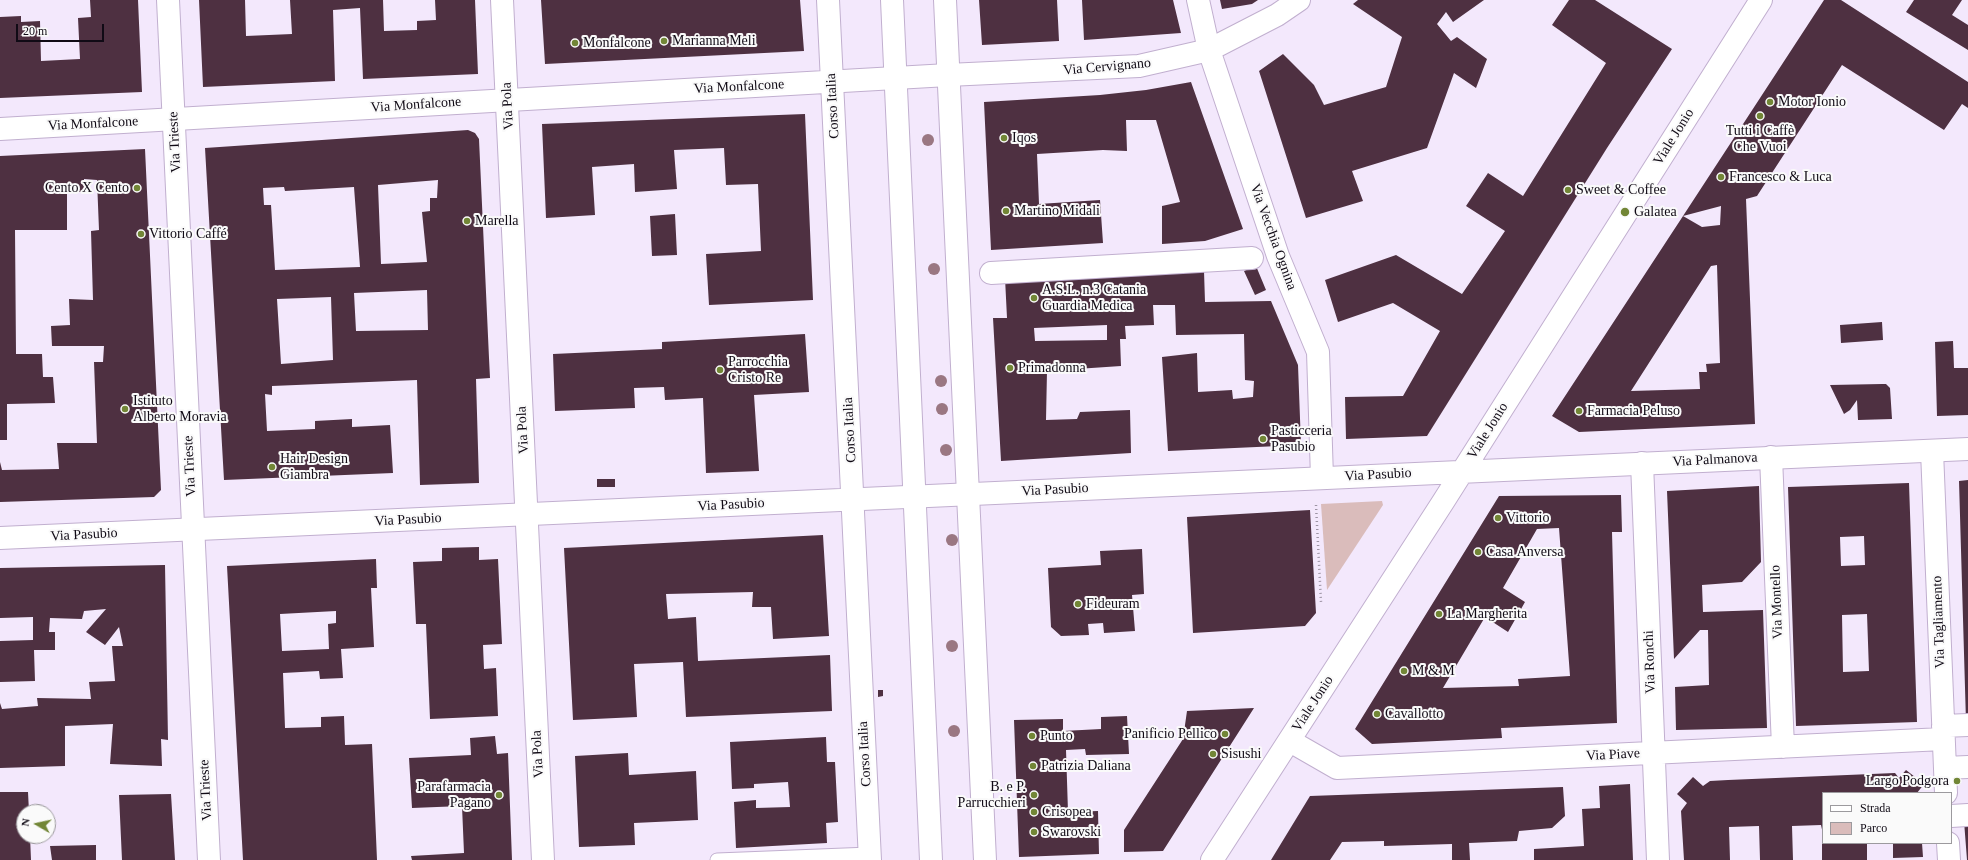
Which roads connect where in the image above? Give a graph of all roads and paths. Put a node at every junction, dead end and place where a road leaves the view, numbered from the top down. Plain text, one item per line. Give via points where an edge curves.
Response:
1 (168, 0) edge
2 (502, 0) edge
3 (828, 0) edge
4 (892, 0) edge
5 (945, 0) edge
6 (1198, 0) edge
7 (1299, 0) edge
8 (1761, 0) edge
9 (1209, 50) junction
10 (948, 75) junction
11 (895, 79) junction
12 (832, 82) junction
13 (507, 99) junction
14 (173, 120) junction
15 (0, 129) edge
16 (1278, 256) junction
17 (1252, 258) joint
18 (984, 273) dead end
19 (1968, 449) edge
20 (1932, 451) junction
21 (1771, 458) junction
22 (1642, 463) junction
23 (1462, 471) junction
24 (1322, 478) junction
25 (968, 494) junction
26 (914, 497) junction
27 (1315, 498) dead end
28 (853, 500) junction
29 (527, 514) junction
30 (193, 530) junction
31 (0, 538) edge
32 (1321, 602) dead end
33 (1968, 725) edge
34 (1943, 732) junction
35 (1290, 741) junction
36 (1783, 747) junction
37 (1654, 753) junction
38 (1968, 767) edge
39 (1945, 768) junction
40 (1946, 792) edge
41 (1968, 815) edge
42 (1952, 816) edge
43 (1948, 844) edge
44 (870, 857) edge
45 (209, 860) edge
46 (543, 860) edge
47 (717, 860) edge
48 (931, 860) edge
49 (985, 860) edge
50 (1212, 860) edge
51 (1658, 860) edge
52 (1949, 860) edge

1 - 14 main road, Via Trieste
2 - 13 main road, Via Pola
3 - 12 main road, Corso Italia
4 - 11 main road
5 - 10 main road
6 - 9 main road, Via Vecchia Ognina
7 - 9 main road, Via Cervignano via 1277,15
8 - 23 main road, Viale Jonio
9 - 10 main road, Via Cervignano via 1139,66
9 - 16 main road, Via Vecchia Ognina
10 - 11 main road, Via Cervignano
10 - 25 main road
11 - 12 main road, Via Monfalcone
11 - 26 main road
12 - 13 main road, Via Monfalcone
12 - 28 main road, Corso Italia
13 - 14 main road, Via Monfalcone
13 - 29 main road, Via Pola
14 - 15 main road, Via Monfalcone
14 - 30 main road, Via Trieste
16 - 17 lane
16 - 24 main road, Via Vecchia Ognina via 1318,352
17 - 18 main road
19 - 20 main road, Via Palmanova
20 - 21 main road, Via Palmanova
20 - 34 main road, Via Tagliamento
21 - 22 main road, Via Palmanova
21 - 36 main road, Via Montello
22 - 23 main road, Via Palmanova
22 - 37 main road, Via Ronchi
23 - 24 main road, Via Pasubio
23 - 35 main road, Viale Jonio
24 - 25 main road, Via Pasubio
25 - 26 main road, Via Pasubio
25 - 49 main road
26 - 28 main road, Via Pasubio
26 - 48 main road
27 - 32 path
28 - 29 main road, Via Pasubio
28 - 44 main road, Corso Italia
29 - 30 main road, Via Pasubio
29 - 46 main road, Via Pola
30 - 31 main road, Via Pasubio
30 - 45 main road, Via Trieste
33 - 34 main road, Via Piave
34 - 36 main road, Via Piave
34 - 39 main road, Via Tagliamento
35 - 37 main road, Via Piave via 1338,768
35 - 50 main road, Viale Jonio
36 - 37 main road, Via Piave
37 - 51 main road, Via Ronchi
38 - 39 main road
39 - 40 main road, Via Tagliamento
41 - 42 main road
43 - 52 main road
44 - 47 lane

